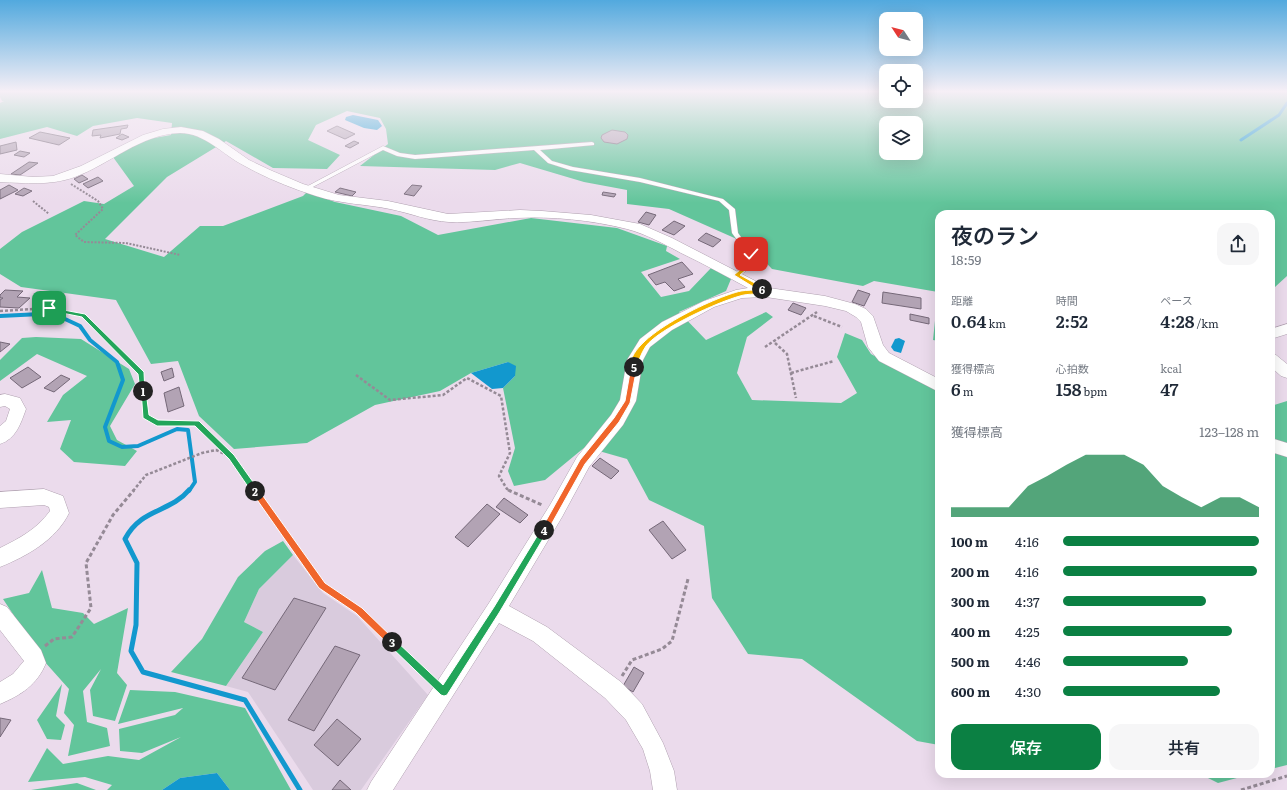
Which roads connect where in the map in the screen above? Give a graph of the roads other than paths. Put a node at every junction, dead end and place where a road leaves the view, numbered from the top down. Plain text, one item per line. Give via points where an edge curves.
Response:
1 (592, 144) dead end
2 (536, 149) junction
3 (0, 178) edge
4 (307, 188) junction
5 (736, 275) junction
6 (766, 292) junction
7 (1287, 329) edge
8 (1275, 333) edge
9 (1275, 362) edge
10 (1287, 372) edge
11 (935, 384) edge
12 (0, 402) edge
13 (0, 437) edge
14 (1275, 446) edge
15 (1287, 450) edge
16 (0, 500) edge
17 (0, 558) edge
18 (496, 610) junction
19 (0, 614) edge
20 (0, 694) edge
21 (379, 790) edge
22 (665, 790) edge

1 - 2 lane
2 - 4 lane via 414,156 399,155 383,148
2 - 5 lane via 550,162 572,169 640,180 721,200 732,208 736,233 751,254 750,264
3 - 4 street via 53,179 74,173 142,138 182,130 205,135 243,160 270,174
4 - 5 street via 333,197 446,218 529,214 628,225 656,235
5 - 6 street
6 - 11 street via 825,301 861,312 868,320 876,347 884,357
6 - 18 street via 741,293 709,304 667,326 645,343 635,360 628,401 617,420 583,462
7 - 8 street
9 - 10 street
12 - 13 street via 14,402 18,409 12,424
14 - 15 street
16 - 17 street via 44,497 57,502 60,513 49,528 31,542
18 - 21 street
18 - 22 street via 540,634 612,690 634,712 652,743 662,771
19 - 20 street via 34,657 35,663 26,678

